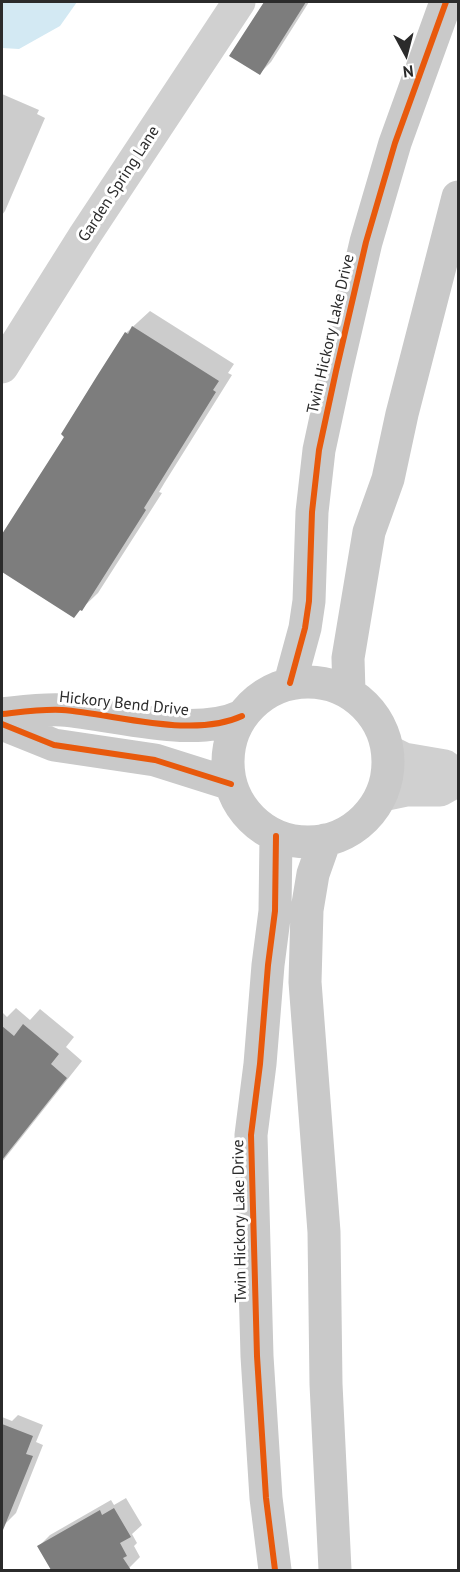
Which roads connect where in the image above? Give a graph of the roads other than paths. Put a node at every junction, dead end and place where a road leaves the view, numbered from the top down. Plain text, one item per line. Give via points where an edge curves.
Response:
1 (239, 2) edge
2 (446, 2) edge
3 (459, 197) edge
4 (2, 367) edge
5 (290, 683) junction
6 (349, 692) junction
7 (2, 714) edge
8 (242, 716) junction
9 (2, 724) edge
10 (388, 751) junction
11 (459, 779) edge
12 (231, 784) junction
13 (382, 795) junction
14 (276, 836) junction
15 (325, 840) junction
16 (275, 1570) edge
17 (335, 1570) edge

1 - 4 street, Garden Spring Lane
2 - 5 street, Twin Hickory Lake Drive via 392,154 366,242 336,371 318,460 307,619
3 - 6 street via 388,479 369,532 348,658
5 - 6 street via 314,681
5 - 8 street via 256,700
6 - 10 street via 369,708 381,726
7 - 8 street, Hickory Bend Drive via 61,710 154,723 210,725
8 - 12 street via 227,755
9 - 12 street via 54,745 155,760
10 - 11 street via 404,759 445,766
10 - 13 street via 389,771
11 - 13 street via 440,790
12 - 14 street via 239,803 255,822
13 - 15 street via 369,816 348,832
14 - 15 street via 300,842
14 - 16 street, Twin Hickory Lake Drive via 275,911 251,1135 256,1356
15 - 17 street via 313,874 307,910 305,982 323,1209

